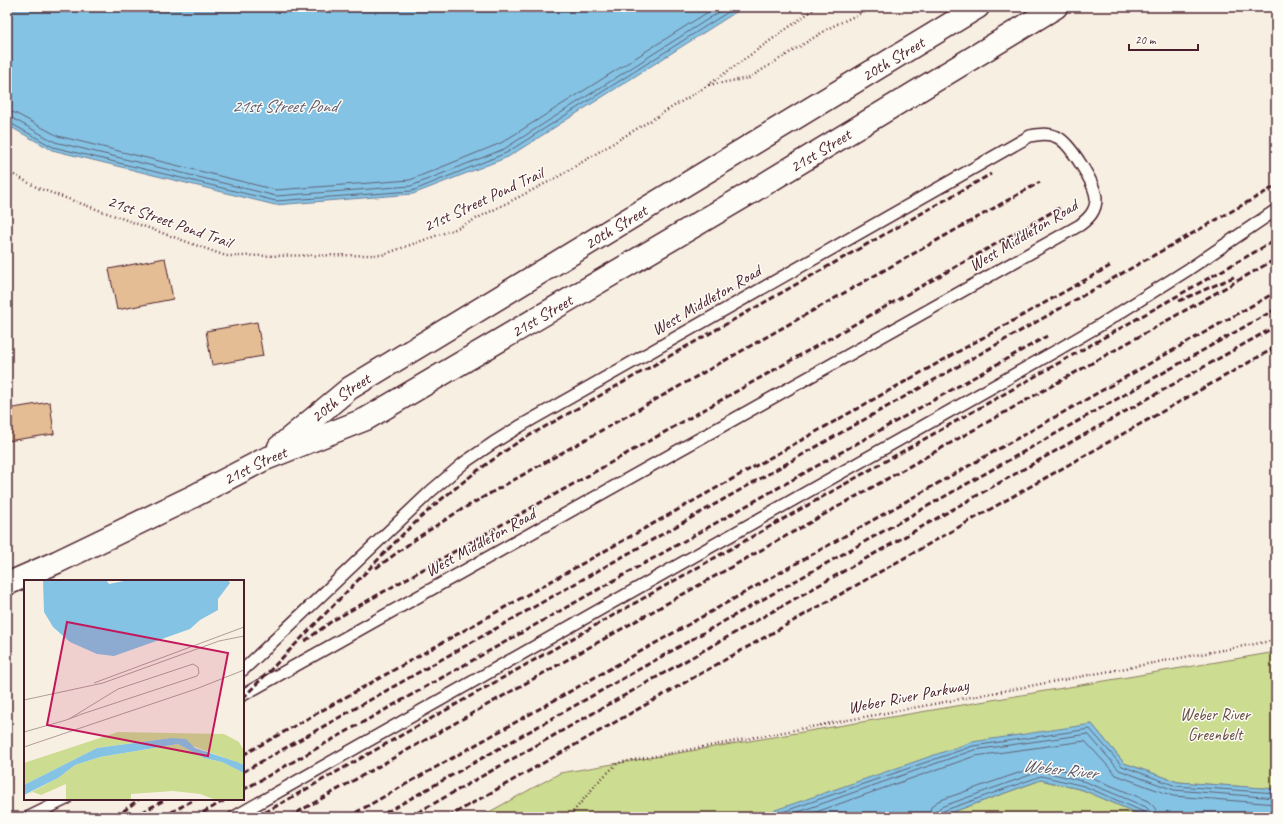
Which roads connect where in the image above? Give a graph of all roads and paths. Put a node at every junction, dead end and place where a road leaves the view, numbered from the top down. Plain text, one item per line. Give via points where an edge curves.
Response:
1 (817, 7) edge
2 (874, 7) edge
3 (978, 7) edge
4 (1056, 7) edge
5 (707, 86) junction
6 (7, 171) edge
7 (1276, 210) edge
8 (263, 460) junction
9 (7, 584) edge
10 (1276, 640) edge
11 (244, 669) edge
12 (244, 694) edge
13 (64, 800) edge
14 (29, 817) edge
15 (234, 817) edge
16 (567, 817) edge

1 - 5 path, 21st Street Pond Trail
2 - 5 path via 831,27 749,78
3 - 8 main road, 20th Street via 350,388
4 - 8 main road, 21st Street via 750,193 366,419
5 - 6 path, 21st Street Pond Trail via 556,178 458,228 382,255 226,256 38,188
7 - 15 lane via 1189,269 1060,348
8 - 9 main road, 21st Street
10 - 16 path, Weber River Parkway via 618,763
11 - 12 lane, West Middleton Road via 430,491 493,443 1030,136 1049,134 1058,137 1073,151 1092,184 1096,198 1087,220
13 - 14 lane

